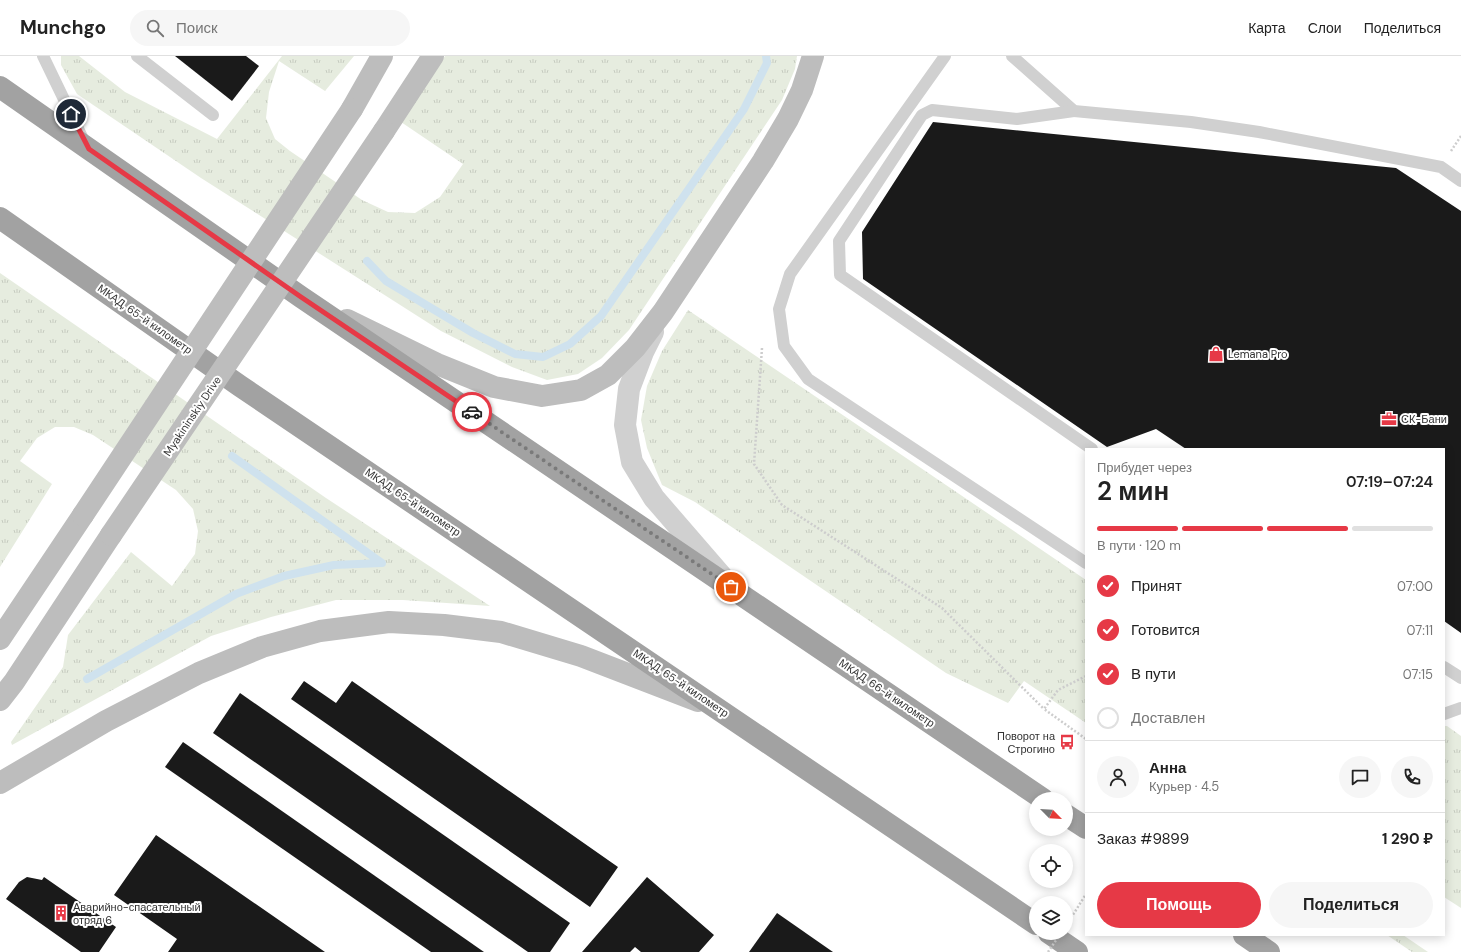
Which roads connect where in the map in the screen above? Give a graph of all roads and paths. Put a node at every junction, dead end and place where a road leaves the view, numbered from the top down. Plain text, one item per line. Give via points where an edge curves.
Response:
1 (43, 56) edge
2 (137, 56) edge
3 (382, 56) edge
4 (387, 56) edge
5 (433, 56) edge
6 (813, 56) edge
7 (945, 56) edge
8 (1012, 56) edge
9 (0, 87) edge
10 (352, 109) junction
11 (1074, 111) junction
12 (213, 115) dead end
13 (89, 149) junction
14 (1461, 181) edge
15 (0, 218) edge
16 (301, 297) junction
17 (663, 312) junction
18 (763, 343) dead end
19 (1091, 448) edge
20 (1085, 562) edge
21 (731, 587) junction
22 (0, 639) edge
23 (1445, 668) edge
24 (1085, 676) edge
25 (1461, 678) edge
26 (0, 700) edge
27 (718, 708) junction
28 (1461, 708) edge
29 (1044, 709) junction
30 (1445, 714) edge
31 (1085, 738) edge
32 (0, 783) edge
33 (1033, 792) edge
34 (1073, 820) edge
35 (1085, 827) edge
36 (1085, 896) edge
37 (1073, 914) edge
38 (1029, 919) edge
39 (1245, 936) edge
40 (1056, 940) edge
41 (1059, 940) edge
42 (1048, 952) edge
43 (1077, 952) edge
44 (1269, 952) edge

1 - 13 lane
2 - 12 lane
3 - 10 main road
4 - 10 street
5 - 26 main road, Myakininskiy Drive, bridge
6 - 17 main road via 802,90 788,119
7 - 20 lane via 790,274 778,309 784,346 808,379
8 - 11 lane
9 - 13 highway
10 - 22 main road, bridge
11 - 14 lane via 1191,122 1259,132 1441,167
11 - 19 lane via 1017,119 932,110 922,115 839,241 840,275
13 - 16 highway
15 - 27 highway, МКАД, 65-й километр via 240,386
16 - 17 main road via 437,364 494,387 542,396 581,390 608,375 635,348
16 - 21 highway
17 - 21 street via 643,352 629,389 625,425 632,462 654,498
18 - 29 path via 754,464 782,504 942,608
21 - 33 highway, МКАД, 66-й километр
23 - 25 lane
24 - 29 path via 1058,690
27 - 32 main road via 581,656 501,632 389,622 320,631 262,647 199,673 106,720
27 - 38 highway, МКАД, 65-й километр
28 - 30 lane
29 - 31 path
34 - 35 highway
36 - 37 path
39 - 44 highway
40 - 42 path, bridge
41 - 43 highway

